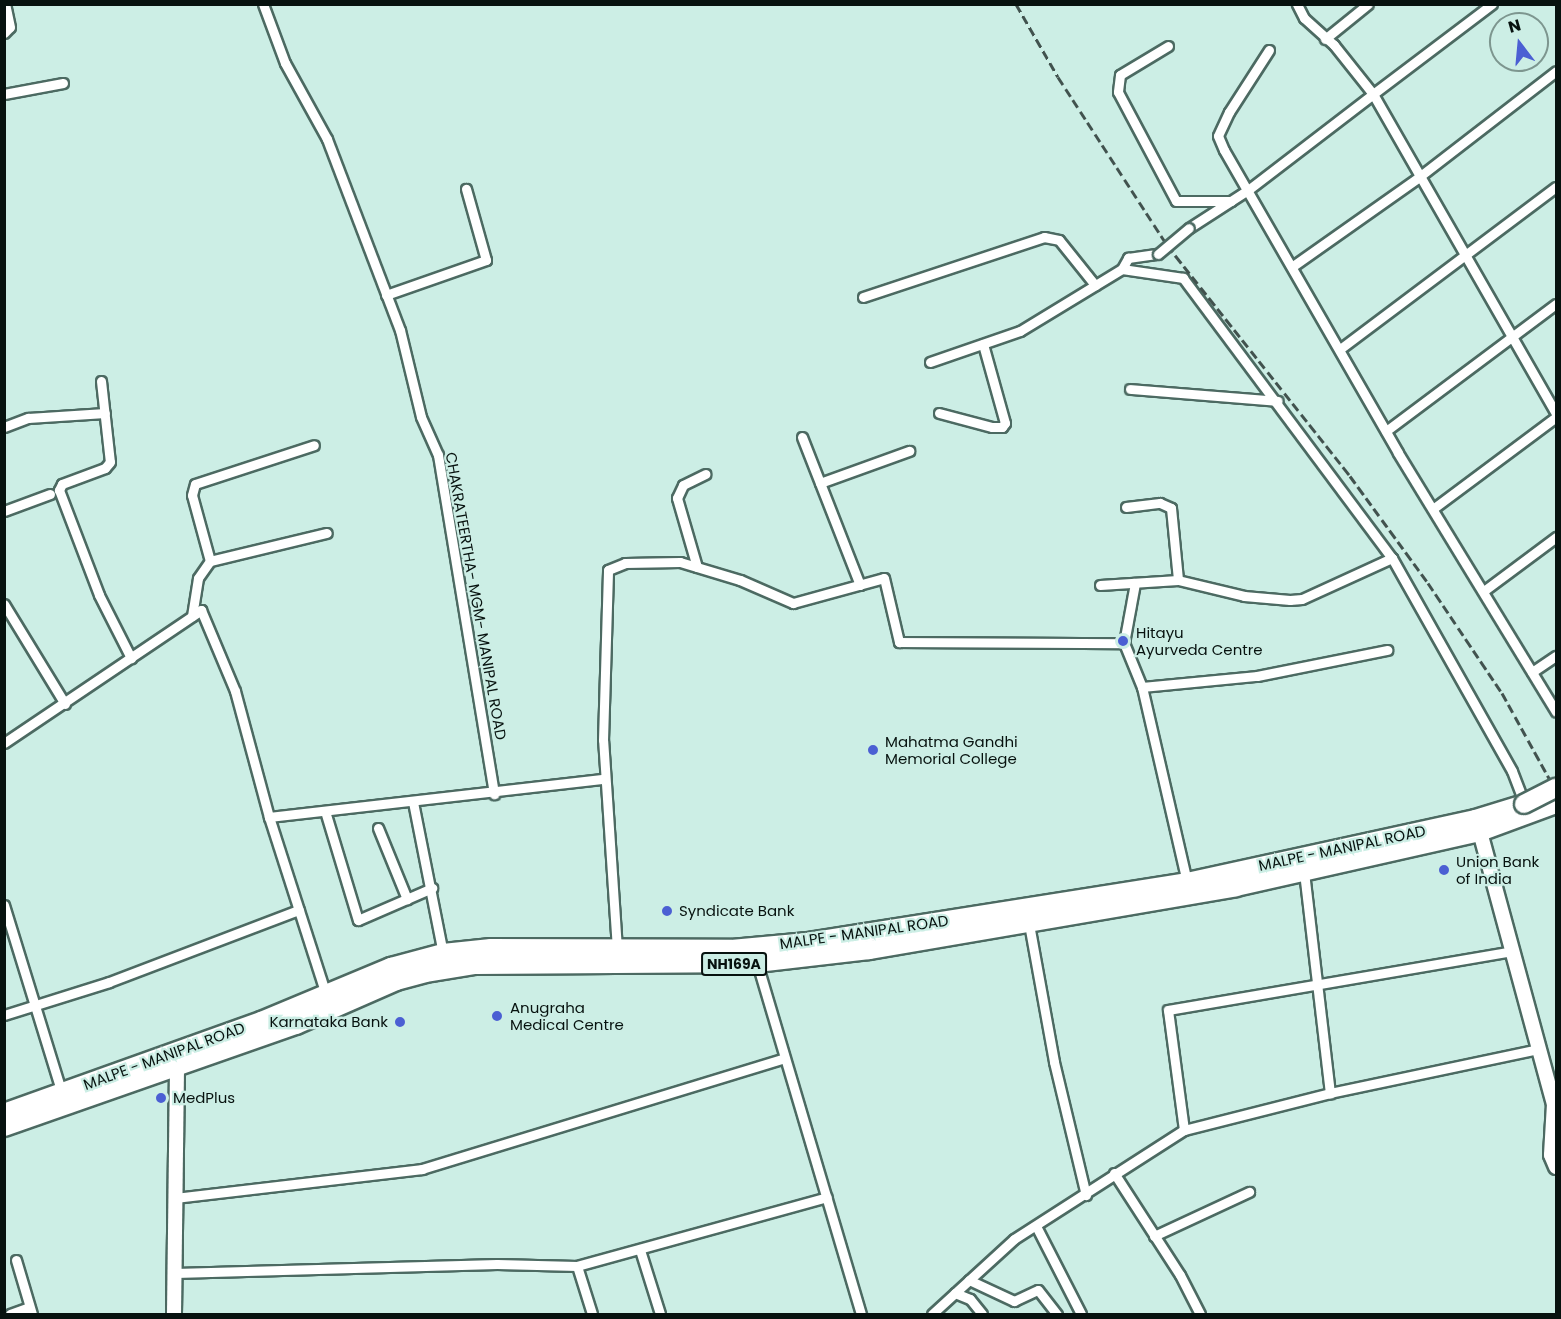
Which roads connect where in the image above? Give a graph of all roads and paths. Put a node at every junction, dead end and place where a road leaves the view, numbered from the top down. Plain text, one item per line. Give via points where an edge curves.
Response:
1 (5, 4) edge
2 (263, 4) edge
3 (1297, 4) edge
4 (1368, 4) edge
5 (1492, 4) edge
6 (4, 33) edge
7 (1325, 39) junction
8 (1168, 46) dead end
9 (1269, 50) dead end
10 (1557, 71) edge
11 (63, 83) dead end
12 (4, 94) edge
13 (1373, 94) junction
14 (1419, 177) junction
15 (1557, 187) edge
16 (466, 189) dead end
17 (1248, 190) junction
18 (1230, 201) junction
19 (1466, 256) junction
20 (1293, 266) junction
21 (1122, 269) junction
22 (1095, 285) junction
23 (386, 295) junction
24 (863, 297) dead end
25 (1557, 304) edge
26 (1510, 338) junction
27 (983, 344) junction
28 (1340, 349) junction
29 (930, 362) dead end
30 (101, 381) dead end
31 (1130, 389) dead end
32 (1278, 401) junction
33 (105, 413) junction
34 (939, 413) dead end
35 (1557, 415) edge
36 (4, 427) edge
37 (1386, 431) junction
38 (802, 437) dead end
39 (314, 445) dead end
40 (909, 451) dead end
41 (706, 474) dead end
42 (820, 483) junction
43 (51, 494) dead end
44 (1126, 507) dead end
45 (1434, 508) junction
46 (4, 511) edge
47 (327, 533) dead end
48 (1557, 537) edge
49 (1392, 558) junction
50 (210, 561) junction
51 (697, 567) junction
52 (1178, 580) junction
53 (1135, 583) junction
54 (860, 585) junction
55 (1100, 585) dead end
56 (1485, 590) junction
57 (4, 604) edge
58 (192, 616) junction
59 (1124, 643) junction
60 (1387, 650) dead end
61 (1557, 656) edge
62 (131, 658) junction
63 (1532, 672) junction
64 (1142, 687) junction
65 (65, 704) junction
66 (1557, 712) edge
67 (4, 743) edge
68 (604, 779) junction
69 (1557, 788) edge
70 (494, 794) junction
71 (413, 802) junction
72 (1557, 804) edge
73 (1527, 810) junction
74 (325, 811) junction
75 (269, 817) junction
76 (378, 828) dead end
77 (1480, 832) junction
78 (1304, 872) junction
79 (1187, 882) junction
80 (432, 888) junction
81 (407, 899) junction
82 (4, 905) edge
83 (299, 910) junction
84 (978, 924) junction
85 (1029, 924) junction
86 (617, 951) junction
87 (1512, 951) junction
88 (443, 953) junction
89 (757, 963) junction
90 (1319, 983) junction
91 (326, 995) junction
92 (33, 1006) junction
93 (4, 1015) edge
94 (293, 1017) junction
95 (1539, 1049) junction
96 (782, 1059) junction
97 (177, 1068) junction
98 (1330, 1093) junction
99 (62, 1094) junction
100 (4, 1113) edge
101 (4, 1127) edge
102 (1184, 1130) junction
103 (1557, 1167) edge
104 (1114, 1173) junction
105 (1249, 1192) dead end
106 (1086, 1195) junction
107 (827, 1197) junction
108 (175, 1198) junction
109 (1036, 1226) junction
110 (1154, 1236) junction
111 (640, 1250) junction
112 (16, 1260) dead end
113 (577, 1266) junction
114 (175, 1273) junction
115 (969, 1280) junction
116 (955, 1293) junction
117 (30, 1311) edge
118 (980, 1313) edge
119 (10, 1314) edge
120 (174, 1314) edge
121 (592, 1314) edge
122 (660, 1314) edge
123 (861, 1314) edge
124 (932, 1314) edge
125 (1057, 1314) edge
126 (1081, 1314) edge
127 (1200, 1314) edge

1 - 6 street via 10,27
2 - 23 street, CHAKRATEERTHA- MGM- MANIPAL ROAD via 285,63 327,139
3 - 7 street via 1304,18
4 - 7 street
5 - 13 street
7 - 13 street
8 - 18 street via 1120,75 1118,92 1176,201
9 - 17 street via 1218,136
10 - 14 street
11 - 12 street
13 - 14 street
13 - 17 street
14 - 19 street
14 - 20 street
15 - 19 street
16 - 23 street via 486,260
17 - 18 street
17 - 20 street
18 - 21 street, bridge via 1158,254 1128,258
19 - 26 street
19 - 28 street
20 - 28 street
21 - 22 street
21 - 32 street via 1183,278
22 - 24 street via 1059,240 1044,237
22 - 27 street via 1020,331
23 - 70 street, CHAKRATEERTHA- MGM- MANIPAL ROAD via 400,330 421,417 438,455
25 - 26 street
26 - 35 street
26 - 37 street
27 - 29 street
27 - 34 street via 1005,423 992,427
28 - 37 street
30 - 33 street
31 - 32 street
32 - 49 street
33 - 36 street via 28,418
33 - 62 street via 109,466 62,484 59,490 99,595
35 - 45 street
37 - 45 street
38 - 42 street
39 - 50 street via 195,484 192,495
40 - 42 street
41 - 51 street via 683,484 677,498
42 - 54 street
43 - 46 street
44 - 52 street via 1160,503 1171,508
45 - 56 street
47 - 50 street
48 - 56 street
49 - 52 street via 1290,600 1244,596
49 - 73 street via 1512,771
50 - 58 street via 198,578
51 - 54 street via 794,603
51 - 68 street via 680,562 625,563 608,570
52 - 53 street
53 - 55 street
53 - 59 street
54 - 59 street via 884,578 899,642
56 - 63 street
57 - 65 street
58 - 62 street
58 - 75 street via 201,610 235,692
59 - 64 street
60 - 64 street via 1257,676
61 - 63 street
62 - 65 street
63 - 66 street
64 - 79 street
65 - 67 street
68 - 70 street
68 - 86 street
69 - 73 highway, MALPE - MANIPAL ROAD / NH169A, bridge
70 - 71 street
71 - 74 street
71 - 80 street
72 - 73 highway, NH169A
73 - 77 highway, NH169A
73 - 79 highway, MALPE - MANIPAL ROAD / NH169A
74 - 75 street
74 - 81 street via 358,920
75 - 83 street
76 - 81 street
77 - 78 highway, MALPE - MANIPAL ROAD / NH169A
77 - 87 street
78 - 85 highway, MALPE - MANIPAL ROAD / NH169A
78 - 90 street
79 - 84 highway, MALPE - MANIPAL ROAD / NH169A
80 - 81 street
80 - 88 street
82 - 92 street
83 - 91 street
83 - 92 street
84 - 85 highway, MALPE - MANIPAL ROAD / NH169A
84 - 86 highway, MALPE - MANIPAL ROAD / NH169A via 774,945
84 - 89 highway, MALPE - MANIPAL ROAD / NH169A
85 - 106 street via 1054,1062
86 - 88 highway, MALPE - MANIPAL ROAD / NH169A via 491,948
87 - 90 street
87 - 95 street
88 - 91 highway, MALPE - MANIPAL ROAD / NH169A via 391,967
89 - 94 highway, MALPE - MANIPAL ROAD / NH169A via 451,968 396,981
89 - 96 street
90 - 98 street
90 - 102 street via 1168,1010
91 - 94 highway, MALPE - MANIPAL ROAD / NH169A
92 - 93 street
92 - 99 street
94 - 97 highway, MALPE - MANIPAL ROAD / NH169A
94 - 99 highway, MALPE - MANIPAL ROAD / NH169A
95 - 98 street
95 - 103 street via 1554,1104 1551,1155
96 - 107 street
96 - 108 street via 422,1170
97 - 101 highway, MALPE - MANIPAL ROAD / NH169A
97 - 108 street
98 - 102 street
99 - 100 highway, MALPE - MANIPAL ROAD / NH169A
102 - 104 street
104 - 106 street
104 - 110 street
105 - 110 street
106 - 109 street
107 - 111 street
107 - 123 street
108 - 114 street
109 - 115 street via 1014,1239
109 - 126 street
110 - 127 street
111 - 113 street
111 - 122 street
112 - 117 street
113 - 114 street via 497,1264
113 - 121 street
114 - 120 street
115 - 116 street
115 - 125 street via 1014,1301 1038,1290
116 - 118 street
116 - 124 street
117 - 119 street

